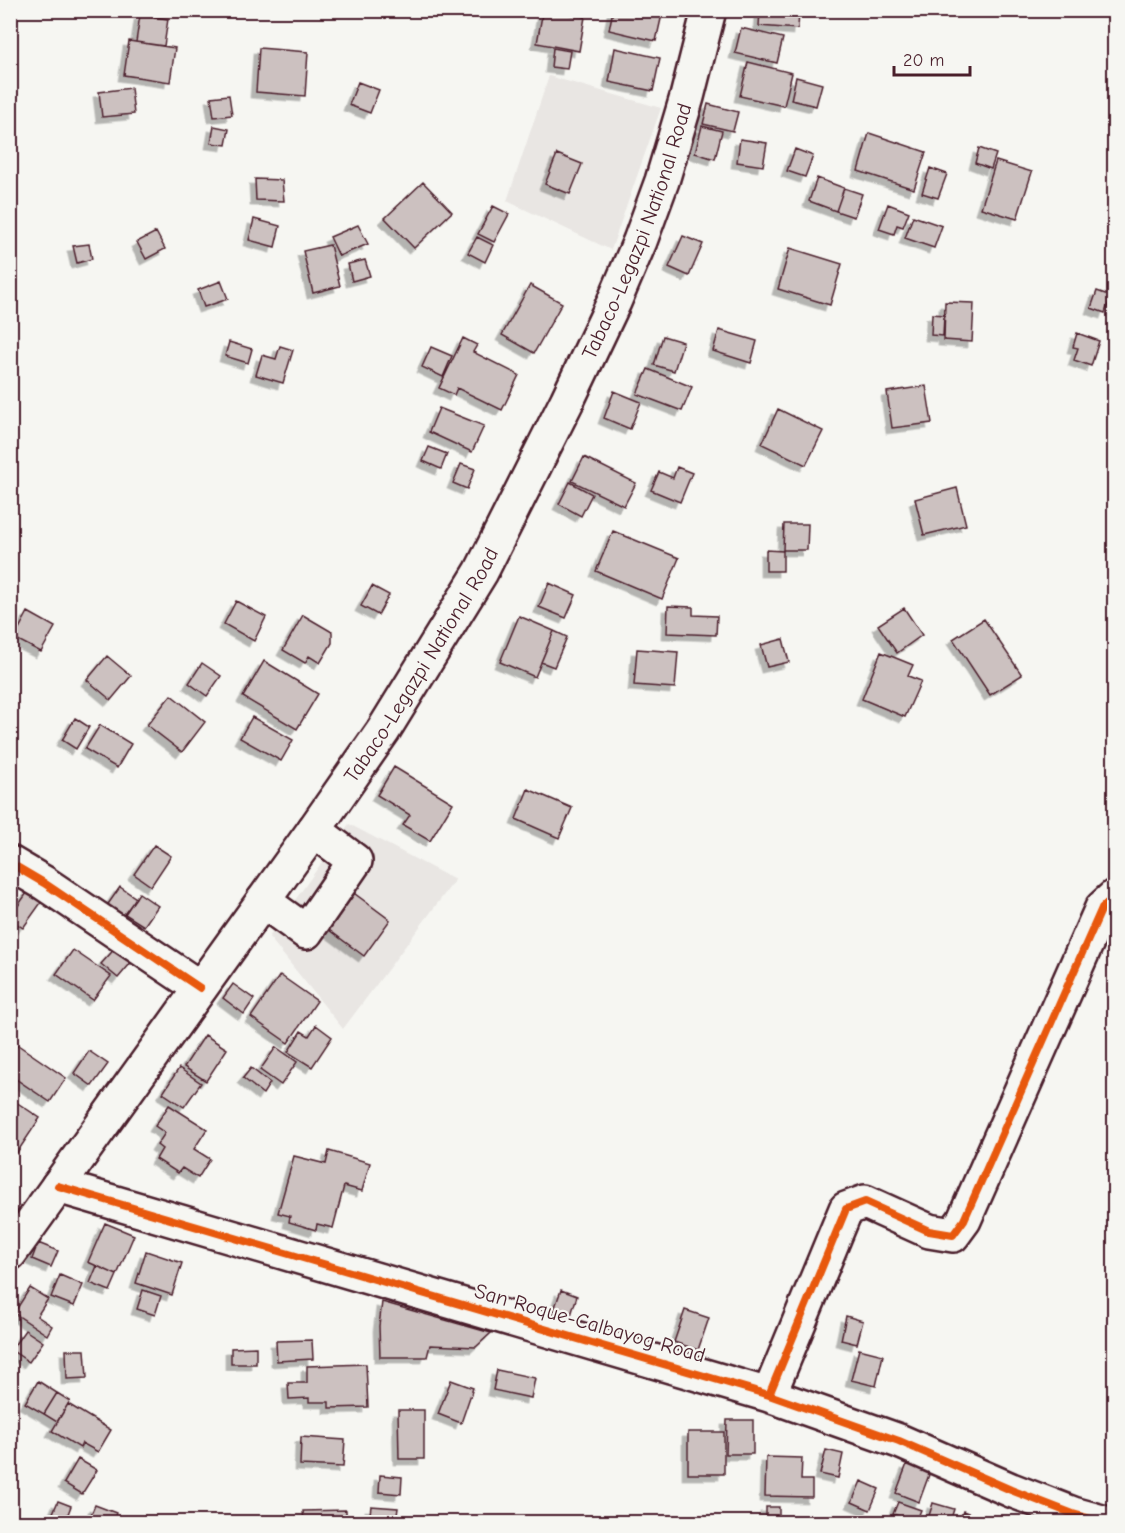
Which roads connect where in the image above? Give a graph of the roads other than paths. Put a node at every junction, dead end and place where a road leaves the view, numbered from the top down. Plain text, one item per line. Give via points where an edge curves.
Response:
1 (709, 10) edge
2 (314, 830) junction
3 (10, 863) edge
4 (1114, 897) edge
5 (262, 901) junction
6 (200, 988) junction
7 (58, 1186) junction
8 (10, 1253) edge
9 (769, 1395) junction
10 (1102, 1522) edge

1 - 2 street, Tabaco-Legazpi National Road via 662,181 614,302 567,401 481,572 383,731
2 - 5 street, Tabaco-Legazpi National Road
2 - 5 street via 355,861 306,932
3 - 6 street
4 - 9 street via 1102,908 964,1220 953,1235 929,1231 865,1202 846,1209
5 - 6 street, Tabaco-Legazpi National Road
6 - 7 street, Tabaco-Legazpi National Road
7 - 8 street, Tabaco-Legazpi National Road
7 - 9 street, San Roque-Calbayog Road
9 - 10 street, San Roque-Calbayog Road

